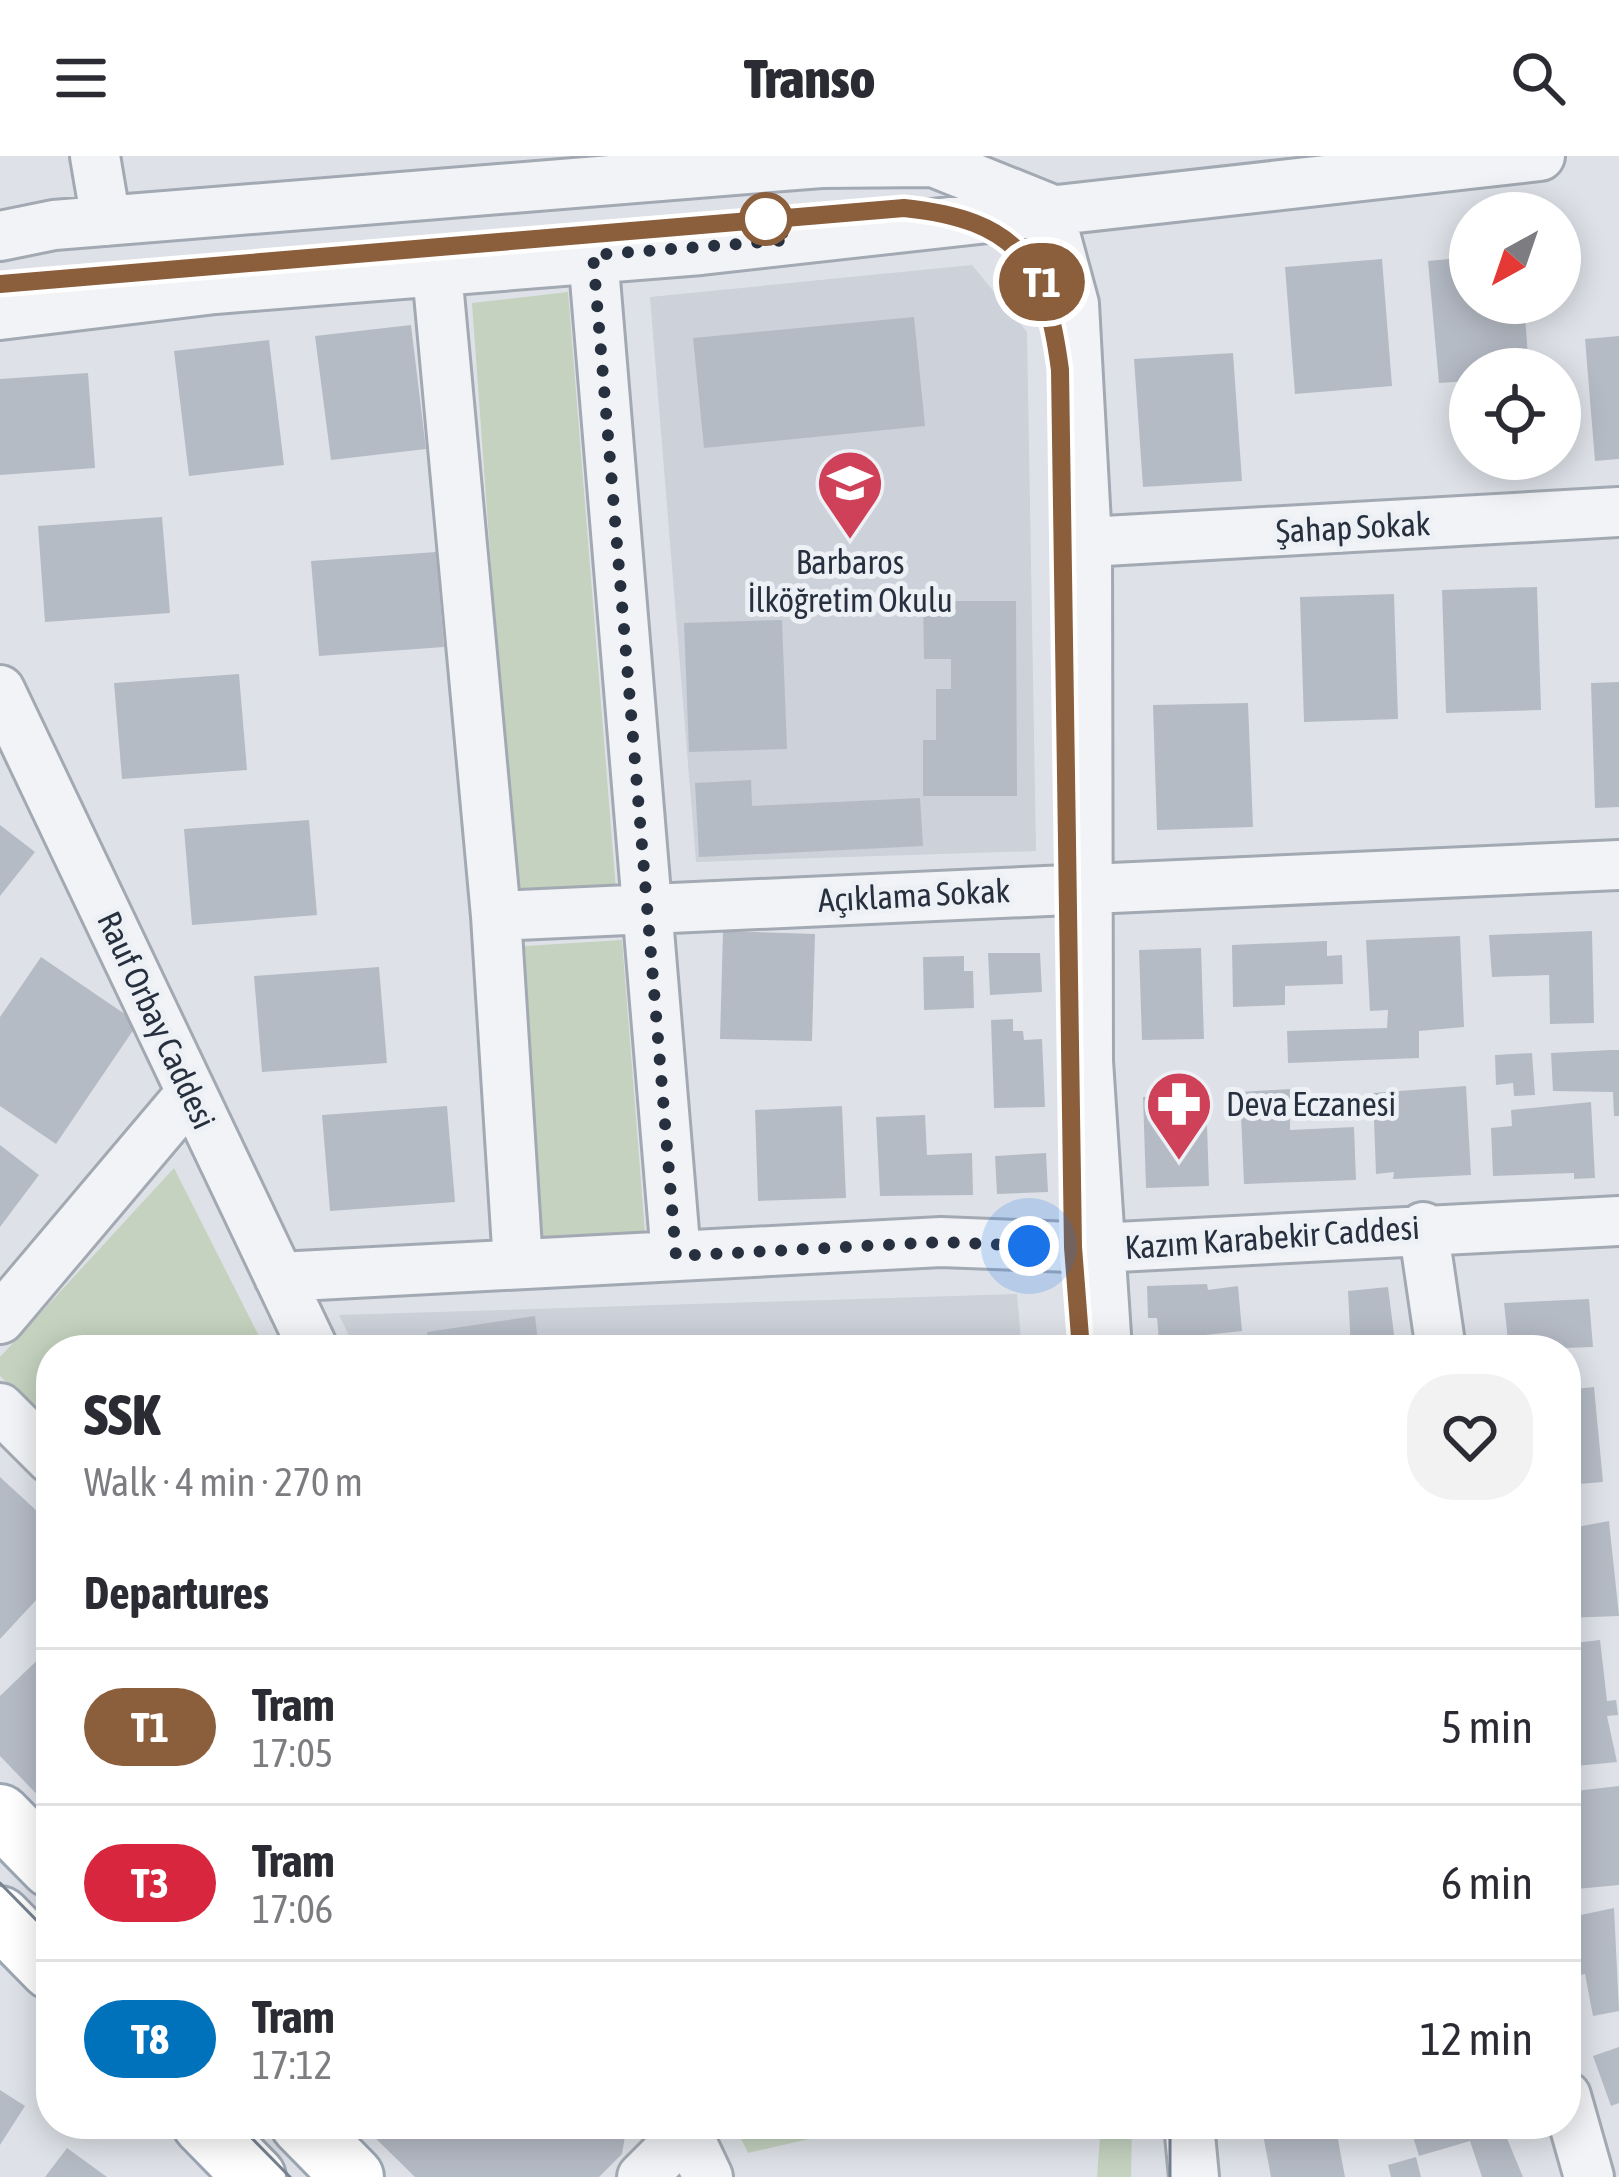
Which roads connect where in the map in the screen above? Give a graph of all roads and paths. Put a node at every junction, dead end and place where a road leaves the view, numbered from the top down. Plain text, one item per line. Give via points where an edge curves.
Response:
1 (95, 156) edge
2 (1540, 156) edge
3 (821, 160) edge
4 (584, 171) edge
5 (424, 177) edge
6 (1048, 208) junction
7 (106, 221) junction
8 (0, 236) edge
9 (593, 255) junction
10 (437, 272) junction
11 (0, 315) edge
12 (1619, 512) edge
13 (1087, 542) junction
14 (0, 690) edge
15 (1619, 865) edge
16 (1086, 886) junction
17 (646, 909) junction
18 (496, 916) junction
19 (191, 1093) junction
20 (1619, 1221) edge
21 (1424, 1227) junction
22 (1098, 1248) junction
23 (676, 1256) junction
24 (518, 1264) junction
25 (279, 1277) junction
26 (0, 1319) edge
27 (307, 1335) edge
28 (1106, 1335) edge
29 (1439, 1335) edge
30 (0, 1408) edge
31 (36, 1444) edge
32 (0, 1815) edge
33 (36, 1852) edge
34 (0, 1917) edge
35 (36, 1954) edge
36 (218, 2139) edge
37 (316, 2139) edge
38 (675, 2139) edge
39 (690, 2139) edge
40 (1190, 2139) edge
41 (1578, 2139) edge
42 (255, 2177) edge
43 (353, 2177) edge
44 (642, 2177) edge
45 (708, 2177) edge
46 (1194, 2177) edge
47 (1589, 2177) edge

1 - 7 street
2 - 6 street
3 - 4 street
3 - 6 street via 933,162
4 - 5 street
5 - 7 street
6 - 9 street via 700,250
6 - 13 street via 1074,304
7 - 8 street
9 - 10 street
9 - 17 street
10 - 11 street
10 - 18 street
12 - 13 street, Şahap Sokak
13 - 16 street
14 - 19 street, Rauf Orbay Caddesi
15 - 16 street, Açıklama Sokak
16 - 17 street, Açıklama Sokak
16 - 22 street
17 - 18 street, Açıklama Sokak
17 - 23 street
18 - 24 street
19 - 25 street, Rauf Orbay Caddesi
19 - 26 street
20 - 21 street, Kazım Karabekir Caddesi
21 - 22 street, Kazım Karabekir Caddesi
21 - 29 street
22 - 23 street, Kazım Karabekir Caddesi via 940,1242
22 - 28 street
23 - 24 street, Kazım Karabekir Caddesi
24 - 25 street, Kazım Karabekir Caddesi
25 - 27 street, Rauf Orbay Caddesi
30 - 31 street
32 - 33 main road
34 - 35 main road
36 - 42 main road
37 - 43 main road
38 - 44 street
39 - 45 street
40 - 46 street
41 - 47 street

